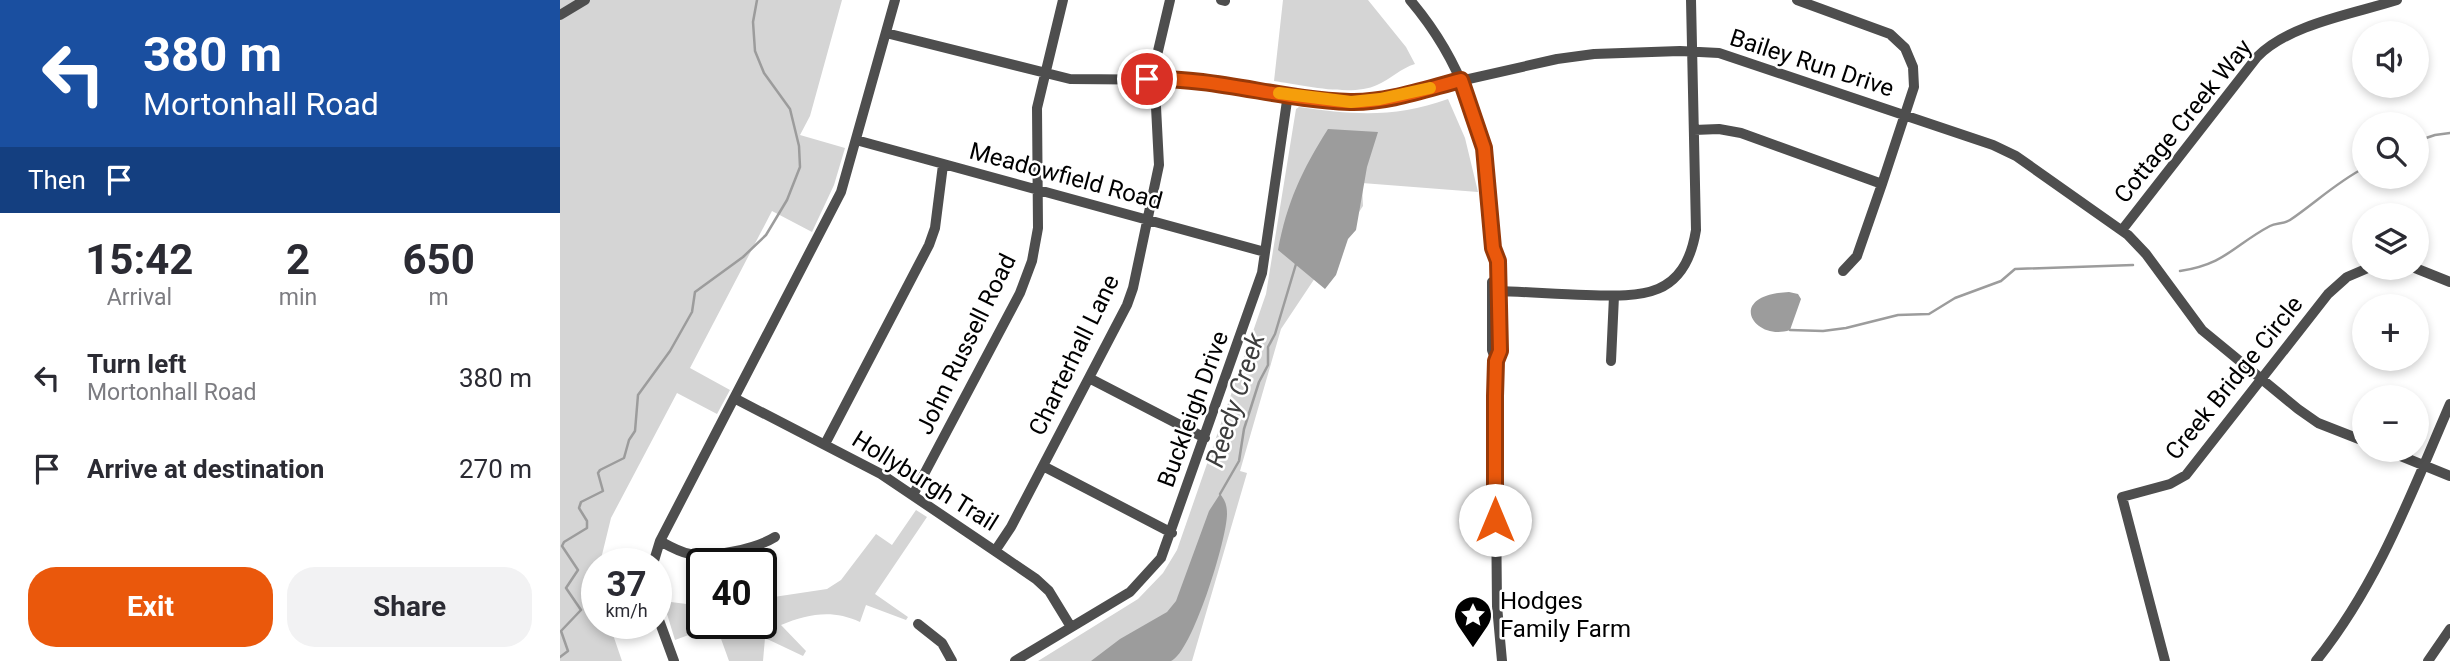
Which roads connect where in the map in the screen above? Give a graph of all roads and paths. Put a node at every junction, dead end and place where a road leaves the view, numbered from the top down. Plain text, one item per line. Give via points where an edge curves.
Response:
1 (585, 0) edge
2 (895, 0) edge
3 (1063, 0) edge
4 (1170, 0) edge
5 (1410, 0) edge
6 (1691, 0) edge
7 (1797, 0) edge
8 (2397, 0) edge
9 (560, 15) edge
10 (886, 33) junction
11 (1692, 52) junction
12 (1046, 73) junction
13 (1153, 79) junction
14 (1461, 80) junction
15 (1288, 94) junction
16 (1905, 115) junction
17 (1694, 130) junction
18 (856, 140) junction
19 (943, 165) junction
20 (1882, 184) junction
21 (1037, 190) junction
22 (1147, 219) junction
23 (2122, 230) junction
24 (1493, 248) junction
25 (1265, 252) junction
26 (1843, 271) dead end
27 (2429, 274) edge
28 (2352, 275) edge
29 (2450, 282) edge
30 (1498, 291) junction
31 (1614, 296) junction
32 (1496, 361) junction
33 (1611, 361) dead end
34 (1089, 378) junction
35 (2261, 380) junction
36 (734, 398) junction
37 (2450, 404) edge
38 (2352, 436) edge
39 (1205, 438) junction
40 (825, 444) junction
41 (2416, 462) edge
42 (2424, 465) junction
43 (1043, 466) junction
44 (2450, 475) edge
45 (913, 495) junction
46 (1172, 533) junction
47 (775, 537) dead end
48 (660, 541) junction
49 (658, 548) edge
50 (995, 551) junction
51 (919, 624) dead end
52 (1071, 627) junction
53 (2450, 629) edge
54 (666, 639) edge
55 (674, 661) edge
56 (953, 661) edge
57 (1015, 661) edge
58 (1503, 661) edge
59 (2165, 661) edge
60 (2316, 661) edge
61 (2428, 661) edge

1 - 9 street
2 - 10 street
3 - 12 street, John Russell Road
4 - 13 street, Charterhall Lane
5 - 14 street
6 - 11 street
7 - 16 street via 1878,27 1905,48 1913,67 1914,87
8 - 23 street, Cottage Creek Way via 2290,34 2262,51
10 - 12 street, Bailey Run Drive
10 - 18 street
11 - 14 street, Bailey Run Drive via 1594,54
11 - 16 street, Bailey Run Drive via 1734,57
11 - 17 street
12 - 13 street, Bailey Run Drive via 1089,80
12 - 21 street, John Russell Road via 1037,108
13 - 15 street, Bailey Run Drive via 1187,79
13 - 22 street, Charterhall Lane via 1159,165
14 - 15 street, Bailey Run Drive via 1351,102
14 - 24 street via 1484,148
15 - 25 street, Buckleigh Drive
16 - 20 street
16 - 23 street, Bailey Run Drive via 2016,156
17 - 20 street via 1741,133
17 - 31 street via 1693,253 1671,283 1651,293
18 - 19 street, Meadowfield Road
18 - 36 street via 841,192
19 - 21 street, Meadowfield Road
19 - 40 street via 929,245
20 - 26 street via 1857,256
21 - 22 street, Meadowfield Road
21 - 45 street, John Russell Road via 1038,228 1020,293
22 - 25 street, Meadowfield Road
22 - 34 street, Charterhall Lane via 1127,305
23 - 35 street, Bailey Run Drive via 2146,254 2202,330
24 - 30 street
24 - 32 street via 1492,350
25 - 39 street, Buckleigh Drive via 1255,299
27 - 29 street
28 - 35 street, Creek Bridge Circle via 2334,288
30 - 31 street
30 - 32 street via 1500,351
31 - 33 street
32 - 58 street via 1497,606
34 - 39 street
34 - 43 street, Charterhall Lane
35 - 38 street, Bailey Run Drive via 2311,419
35 - 59 street, Creek Bridge Circle via 2186,475 2122,497
36 - 40 street, Hollyburgh Trail
36 - 48 street
37 - 42 street
39 - 46 street, Buckleigh Drive
40 - 45 street, Hollyburgh Trail
41 - 42 street
42 - 44 street
42 - 60 street via 2379,566
43 - 46 street
43 - 50 street, Charterhall Lane
45 - 50 street, Hollyburgh Trail
46 - 52 street, Buckleigh Drive via 1161,558 1130,592
47 - 48 street via 761,546 705,555
48 - 49 street
50 - 52 street, Hollyburgh Trail via 1049,591
51 - 56 street via 942,643
52 - 57 street, Buckleigh Drive
53 - 61 street
54 - 55 street

